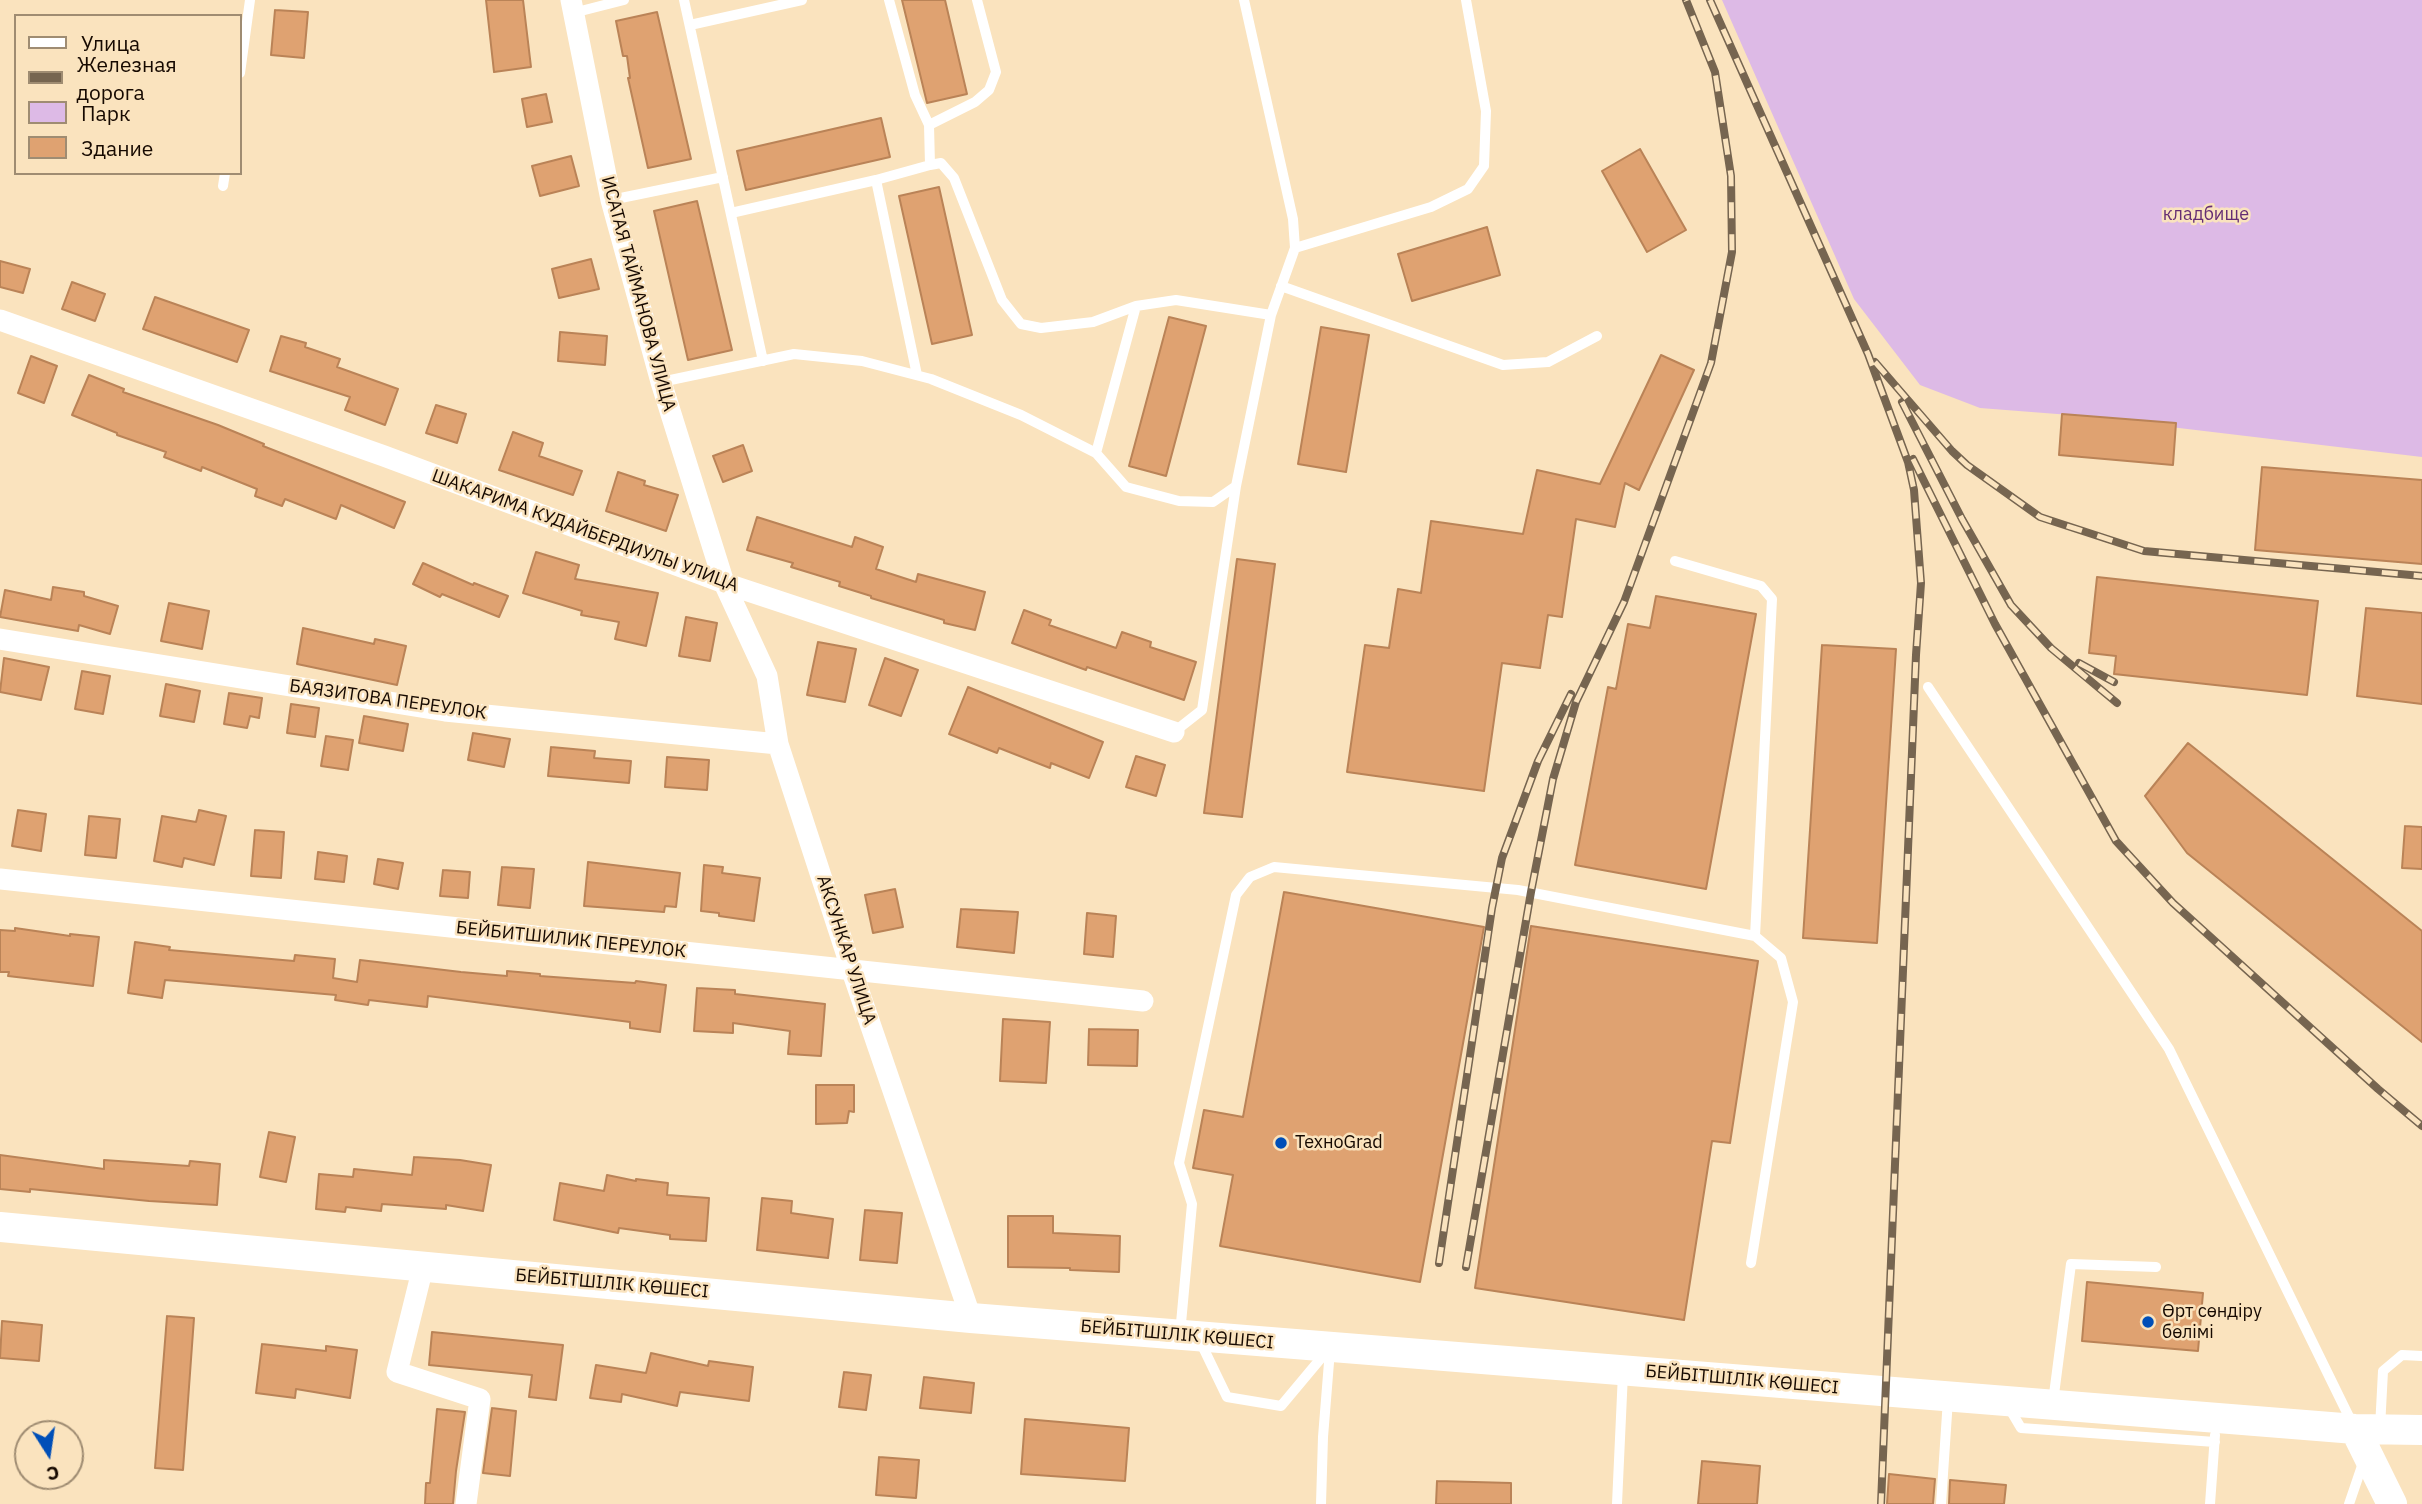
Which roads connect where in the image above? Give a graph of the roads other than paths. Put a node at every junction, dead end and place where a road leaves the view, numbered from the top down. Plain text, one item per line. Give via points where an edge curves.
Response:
1 (250, 0) edge
2 (624, 0) edge
3 (684, 0) edge
4 (802, 0) edge
5 (889, 0) edge
6 (977, 0) edge
7 (1244, 0) edge
8 (1466, 0) edge
9 (572, 7) edge
10 (690, 25) junction
11 (242, 58) edge
12 (929, 125) junction
13 (930, 165) junction
14 (225, 175) edge
15 (723, 177) junction
16 (876, 180) junction
17 (223, 186) dead end
18 (611, 200) junction
19 (731, 213) junction
20 (1295, 248) junction
21 (1281, 286) junction
22 (1136, 306) junction
23 (1271, 315) junction
24 (0, 320) edge
25 (1597, 336) dead end
26 (763, 361) junction
27 (916, 375) junction
28 (661, 382) junction
29 (1096, 453) junction
30 (1236, 486) junction
31 (1675, 561) dead end
32 (724, 583) junction
33 (0, 639) edge
34 (1928, 687) dead end
35 (1174, 732) joint
36 (778, 744) junction
37 (0, 879) edge
38 (1755, 936) junction
39 (852, 971) junction
40 (1143, 1001) dead end
41 (0, 1227) edge
42 (1751, 1263) dead end
43 (2156, 1266) dead end
44 (423, 1267) junction
45 (971, 1318) junction
46 (1189, 1336) junction
47 (1331, 1347) junction
48 (2422, 1356) edge
49 (1623, 1370) junction
50 (1948, 1397) junction
51 (2005, 1401) junction
52 (2053, 1405) junction
53 (2216, 1430) junction
54 (2422, 1430) edge
55 (2367, 1438) junction
56 (466, 1504) edge
57 (1321, 1504) edge
58 (1618, 1504) edge
59 (1941, 1504) edge
60 (2210, 1504) edge
61 (2349, 1504) edge
62 (2392, 1504) edge

1 - 11 lane
2 - 9 lane
3 - 10 lane
4 - 10 lane
5 - 12 lane via 915,95
6 - 12 lane via 996,72 989,90 975,102
7 - 20 lane via 1293,219
8 - 20 lane via 1486,111 1484,166 1468,189 1432,206
9 - 18 street, ИСАТАЯ ТАЙМАНОВА УЛИЦА
10 - 15 lane
12 - 13 lane
13 - 16 lane
13 - 22 lane via 942,163 954,178 1002,300 1021,324 1041,328 1093,322
14 - 17 lane
15 - 18 lane
15 - 19 lane
16 - 19 lane
16 - 27 lane
18 - 28 street, ИСАТАЯ ТАЙМАНОВА УЛИЦА
19 - 26 lane
20 - 21 lane
21 - 23 lane
21 - 25 lane via 1503,365 1548,362
22 - 23 lane via 1175,300
22 - 29 lane
23 - 30 lane
24 - 32 street, ШАКАРИМА КУДАЙБЕРДИУЛЫ УЛИЦА
26 - 27 lane via 807,355 862,361
26 - 28 lane
27 - 29 lane via 1021,415
28 - 32 street, ИСАТАЯ ТАЙМАНОВА УЛИЦА
29 - 30 lane via 1126,487 1179,500 1213,502
30 - 35 lane via 1202,710
31 - 38 lane via 1761,586 1772,599
32 - 35 street, ШАКАРИМА КУДАЙБЕРДИУЛЫ УЛИЦА
32 - 36 street, АКСУНКАР УЛИЦА via 767,676
33 - 36 street, БАЯЗИТОВА ПЕРЕУЛОК via 446,711
34 - 55 lane via 2169,1049
36 - 39 street, АКСУНКАР УЛИЦА
37 - 39 street, БЕЙБИТШИЛИК ПЕРЕУЛОК
38 - 42 lane via 1781,958 1793,1002
38 - 46 lane via 1518,890 1275,867 1250,877 1236,895 1179,1163 1192,1204
39 - 40 street, БЕЙБИТШИЛИК ПЕРЕУЛОК
39 - 45 street, АКСУНКАР УЛИЦА
41 - 44 street, БЕЙБІТШІЛІК КӨШЕСІ
43 - 52 lane via 2071,1264
44 - 45 street, БЕЙБІТШІЛІК КӨШЕСІ
44 - 56 street via 397,1373 480,1399
45 - 46 street, БЕЙБІТШІЛІК КӨШЕСІ
46 - 47 street, БЕЙБІТШІЛІК КӨШЕСІ
46 - 47 lane via 1227,1397 1281,1406
47 - 49 street, БЕЙБІТШІЛІК КӨШЕСІ
47 - 57 lane
48 - 55 lane via 2402,1355 2383,1371
49 - 50 street, БЕЙБІТШІЛІК КӨШЕСІ
49 - 58 lane
50 - 51 street, БЕЙБІТШІЛІК КӨШЕСІ
50 - 59 lane
51 - 52 street, БЕЙБІТШІЛІК КӨШЕСІ
51 - 53 lane via 2021,1428
52 - 53 street, БЕЙБІТШІЛІК КӨШЕСІ
53 - 55 street, БЕЙБІТШІЛІК КӨШЕСІ
53 - 60 lane
54 - 55 street, БЕЙБІТШІЛІК КӨШЕСІ
55 - 61 lane
55 - 62 street

